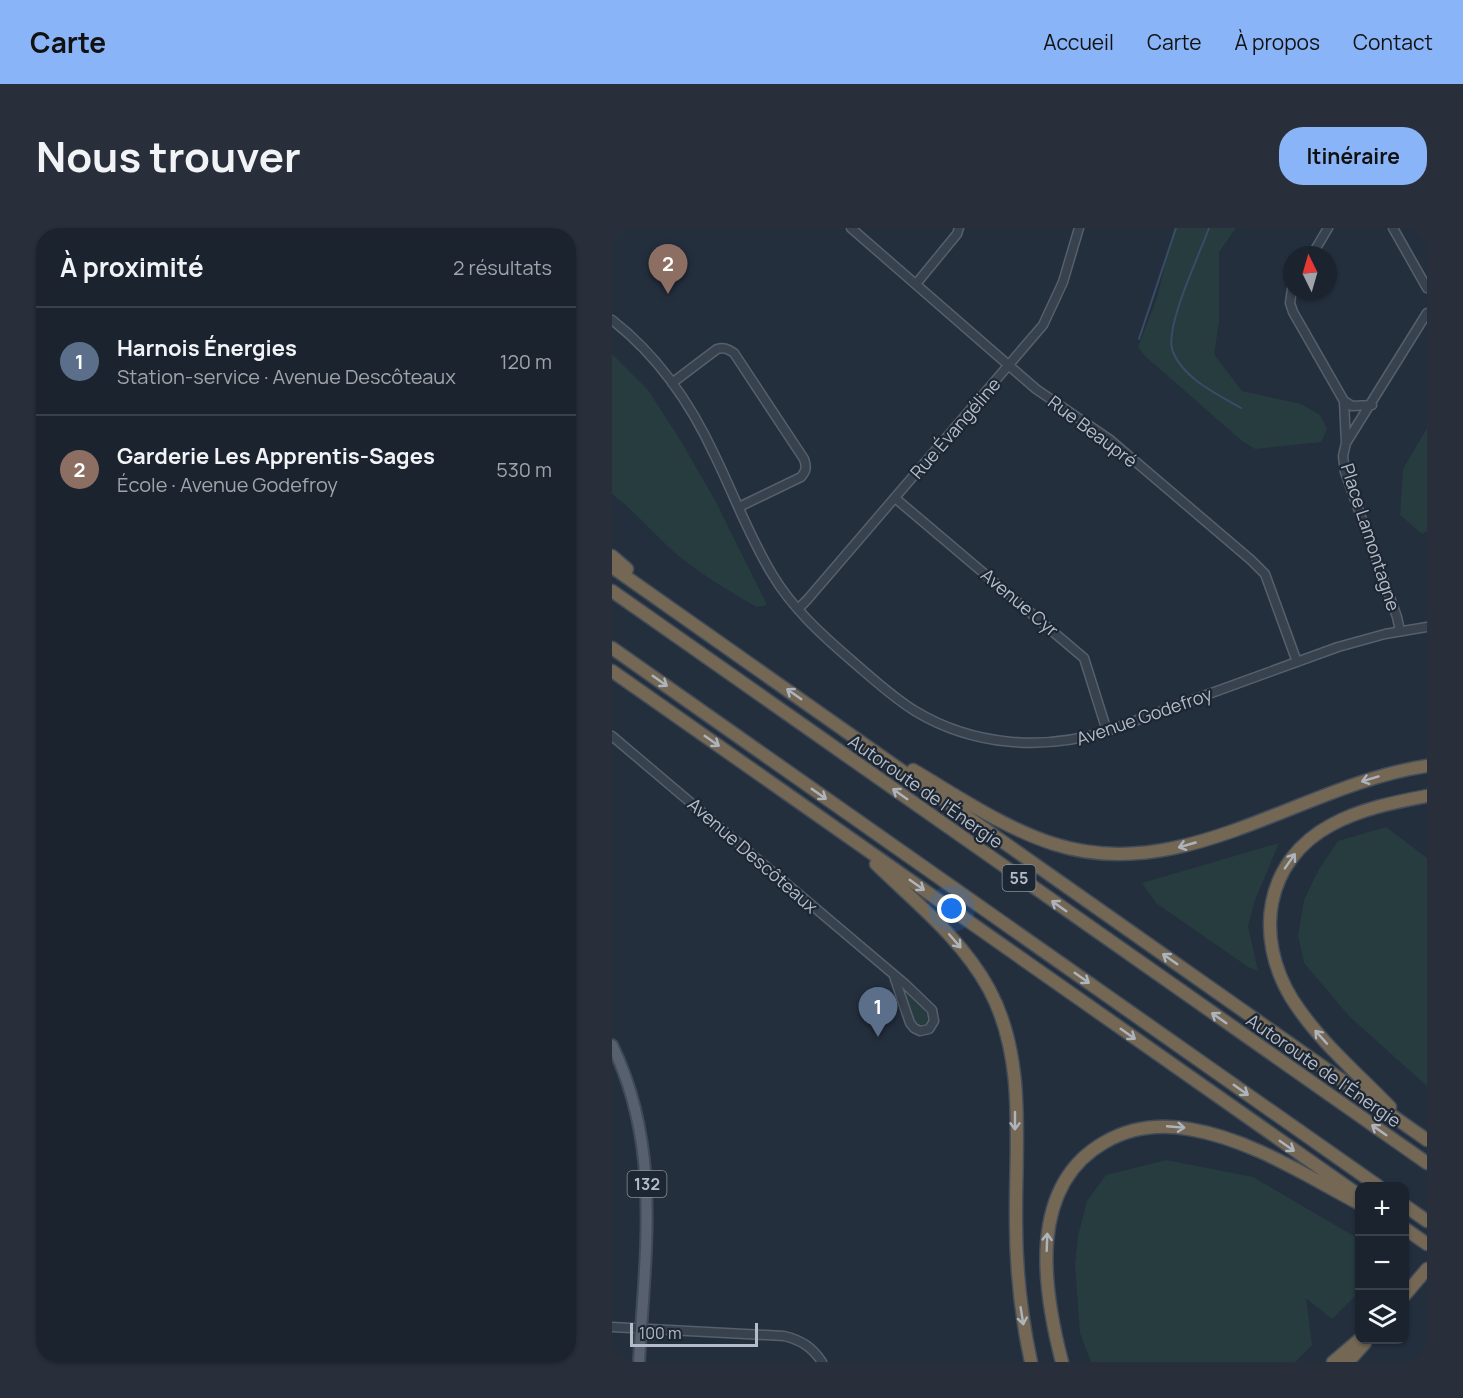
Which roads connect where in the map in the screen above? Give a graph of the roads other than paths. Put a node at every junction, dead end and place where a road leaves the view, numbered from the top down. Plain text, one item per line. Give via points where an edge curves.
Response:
1 (851, 228) edge
2 (959, 228) edge
3 (1079, 228) edge
4 (1328, 228) edge
5 (1393, 228) edge
6 (1317, 246) edge
7 (916, 284) junction
8 (1427, 288) edge
9 (1290, 300) edge
10 (1427, 313) edge
11 (612, 320) edge
12 (1009, 365) junction
13 (672, 383) junction
14 (1344, 401) junction
15 (1372, 405) junction
16 (1346, 443) junction
17 (895, 498) junction
18 (739, 507) junction
19 (612, 555) edge
20 (612, 567) edge
21 (612, 591) edge
22 (656, 597) junction
23 (798, 609) junction
24 (1427, 627) edge
25 (1400, 631) junction
26 (612, 648) edge
27 (1297, 662) junction
28 (612, 671) edge
29 (612, 676) edge
30 (647, 695) junction
31 (842, 728) junction
32 (1107, 731) junction
33 (612, 736) edge
34 (1427, 766) edge
35 (1427, 796) edge
36 (852, 840) junction
37 (894, 976) junction
38 (612, 1045) edge
39 (1407, 1126) junction
40 (1427, 1140) edge
41 (1427, 1163) edge
42 (1372, 1182) edge
43 (1355, 1193) edge
44 (1355, 1202) edge
45 (1409, 1208) edge
46 (1427, 1221) edge
47 (1409, 1232) edge
48 (1424, 1242) edge
49 (1427, 1269) edge
50 (1409, 1290) edge
51 (612, 1327) edge
52 (641, 1329) junction
53 (1355, 1343) edge
54 (1364, 1344) edge
55 (639, 1362) edge
56 (822, 1362) edge
57 (1031, 1362) edge
58 (1062, 1362) edge
59 (1333, 1362) edge
60 (1348, 1362) edge

1 - 7 street, Rue Beaupré
2 - 7 street
3 - 12 street, Rue Évangéline via 1050,313
4 - 6 street
5 - 8 street
7 - 12 street, Rue Beaupré
9 - 14 street, Place Lamontagne via 1293,312
10 - 15 street, Place Lamontagne
11 - 13 street, Avenue Godefroy
12 - 17 street, Rue Évangéline
12 - 27 street, Rue Beaupré via 1108,439 1265,574
13 - 18 street, Avenue Godefroy via 706,438
13 - 18 street via 717,349 735,352 804,459 806,472 801,477
14 - 15 street via 1352,406
14 - 16 street, Place Lamontagne
15 - 16 street, Place Lamontagne
16 - 25 street, Place Lamontagne via 1345,472
17 - 23 street, Rue Évangéline
17 - 32 street, Avenue Cyr via 1084,658
18 - 23 street, Avenue Godefroy via 772,573
19 - 22 highway
20 - 22 highway
41 -> 21 highway, Autoroute de l'Énergie / 55
31 -> 22 highway
23 - 32 street, Avenue Godefroy via 832,644 895,697 954,729 1033,744 1073,741
24 - 25 street, Avenue Godefroy
25 - 27 street, Avenue Godefroy
26 -> 42 highway, 55
27 - 32 street, Avenue Godefroy
28 - 30 highway
29 - 30 highway
30 -> 36 highway
34 -> 31 highway via 1352,785 1183,846 1150,853 1101,854 1056,845 1010,826
39 -> 31 highway
33 - 37 street, Avenue Descôteaux
39 -> 35 highway via 1323,1039 1299,1008 1277,968 1269,922 1280,877 1311,838 1351,816
36 -> 43 highway
36 -> 57 highway via 961,948 989,989 1005,1028 1015,1082 1018,1278
37 - 37 street, Avenue Descôteaux via 911,1025 918,1030 929,1029 935,1019 932,1010
38 - 52 main road, 132 via 636,1108 646,1169 648,1219
39 - 40 highway
58 -> 44 highway via 1048,1286 1050,1215 1069,1174 1106,1141 1152,1127 1204,1132 1275,1159
45 - 46 highway
47 - 48 highway
49 - 50 highway
51 - 52 street
52 - 55 main road, 132
52 - 56 street via 789,1337 807,1345
53 - 59 highway
54 - 60 highway

